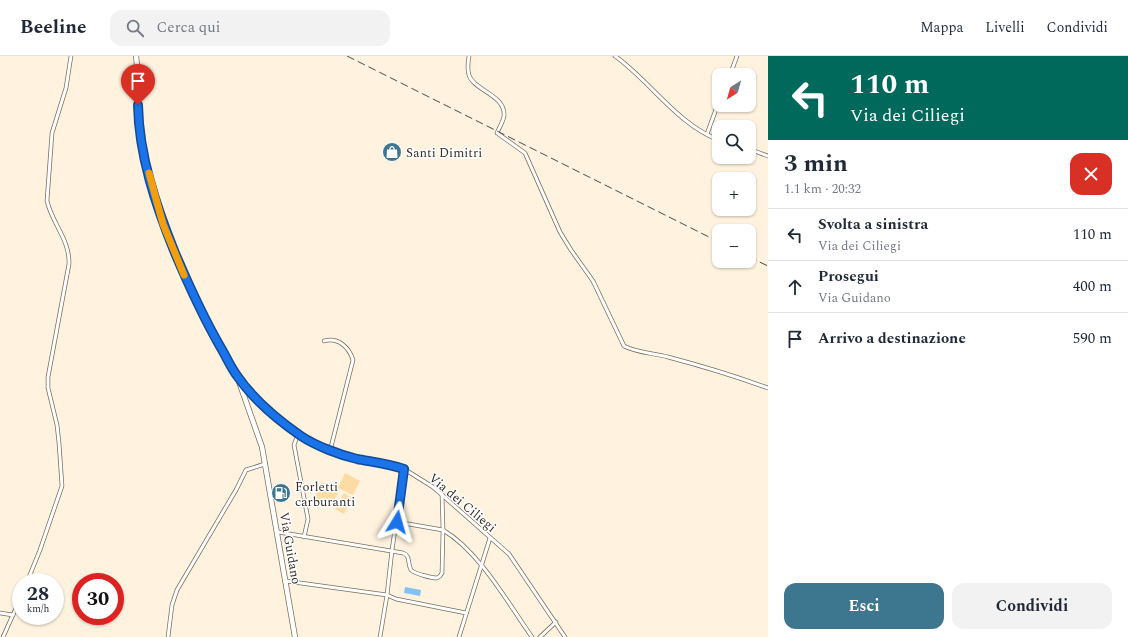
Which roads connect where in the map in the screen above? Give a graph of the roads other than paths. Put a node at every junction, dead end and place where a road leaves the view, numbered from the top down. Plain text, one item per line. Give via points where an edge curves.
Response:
1 (71, 56) edge
2 (136, 56) edge
3 (469, 56) edge
4 (615, 56) edge
5 (737, 56) edge
6 (733, 68) edge
7 (715, 112) edge
8 (707, 134) junction
9 (712, 136) edge
10 (756, 152) edge
11 (768, 156) edge
12 (324, 341) dead end
13 (237, 376) junction
14 (768, 388) edge
15 (298, 434) junction
16 (330, 450) junction
17 (266, 464) junction
18 (404, 469) junction
19 (442, 494) junction
20 (397, 522) junction
21 (443, 530) junction
22 (278, 532) junction
23 (304, 536) junction
24 (490, 538) junction
25 (392, 550) junction
26 (482, 565) junction
27 (31, 573) edge
28 (286, 581) junction
29 (387, 595) junction
30 (466, 613) junction
31 (0, 614) edge
32 (12, 615) edge
33 (12, 617) edge
34 (556, 622) junction
35 (461, 633) junction
36 (3, 637) edge
37 (168, 637) edge
38 (295, 637) edge
39 (380, 637) edge
40 (459, 637) edge
41 (464, 637) edge
42 (532, 637) edge
43 (540, 637) edge
44 (565, 637) edge

1 - 27 street via 66,88 52,133 47,201 69,255 48,377 58,437 62,486
2 - 13 main road, Via Guidano via 140,136 156,203 195,301
3 - 14 street via 470,78 495,98 502,109 503,118 497,133 526,152 560,232 593,280 624,346 718,371
4 - 8 street via 679,114
5 - 6 street
7 - 8 street
8 - 9 street
10 - 11 street
12 - 16 street via 332,340 344,345 353,360
13 - 15 street, Via dei Ciliegi via 252,395
13 - 17 main road, Via Guidano
15 - 16 street, Via dei Ciliegi
15 - 23 street via 294,445 308,519
16 - 18 street, Via dei Ciliegi
17 - 22 main road, Via Guidano
17 - 37 street via 246,470 177,590 172,605
18 - 19 street, Via dei Ciliegi
18 - 20 street
19 - 21 street
19 - 24 street, Via dei Ciliegi
20 - 21 street
20 - 25 street
21 - 25 street via 440,576 433,578 415,572 406,554
21 - 26 street
22 - 23 street
22 - 28 main road, Via Guidano
23 - 25 street
24 - 26 street
24 - 34 street, Via dei Ciliegi via 509,554
25 - 29 street
26 - 30 street
26 - 42 street
28 - 29 street
28 - 38 main road, Via Guidano
29 - 30 street
29 - 39 street
30 - 35 street
31 - 32 street
33 - 36 street
34 - 43 street
34 - 44 street, Via dei Ciliegi
35 - 40 street
35 - 41 street

